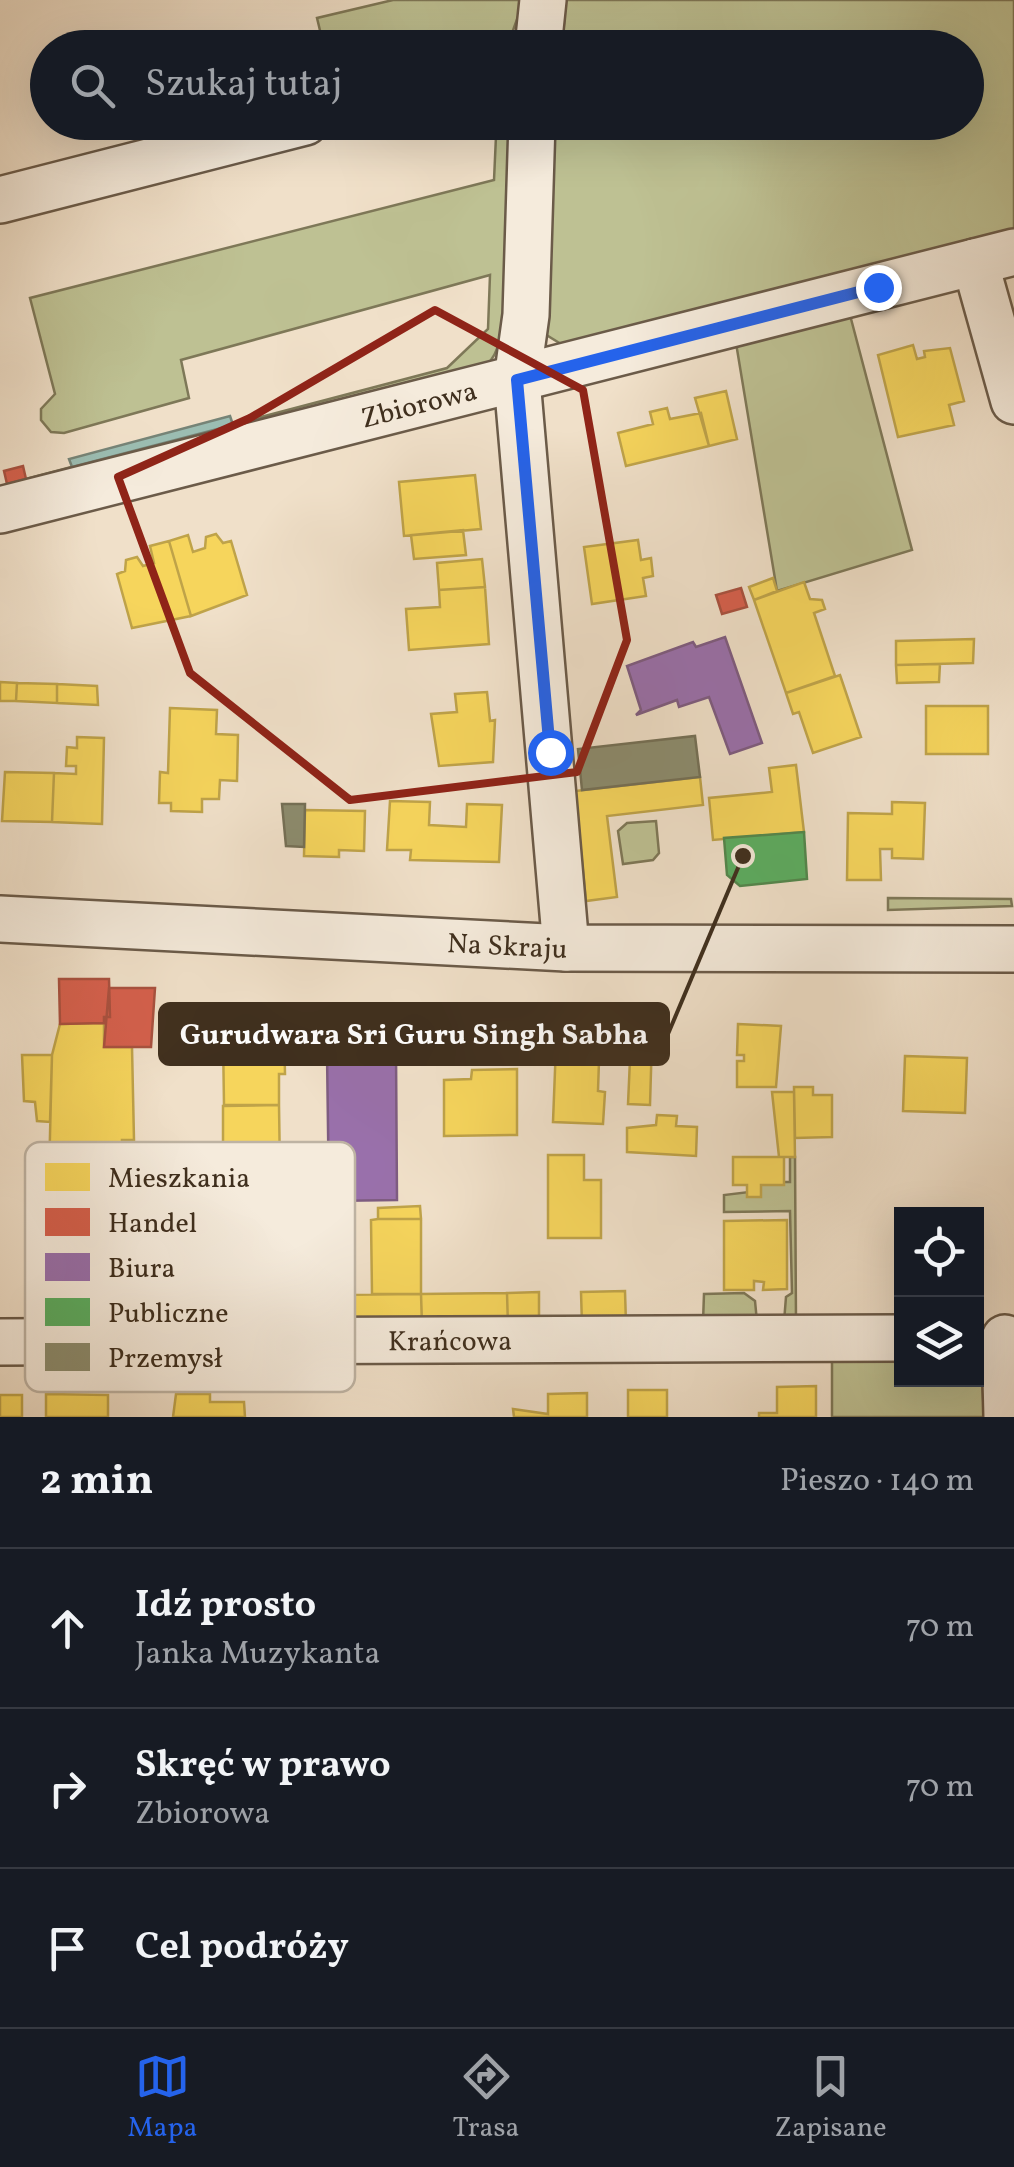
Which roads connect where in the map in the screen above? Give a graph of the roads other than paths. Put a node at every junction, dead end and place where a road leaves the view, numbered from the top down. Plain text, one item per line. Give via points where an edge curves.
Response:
1 (544, 0) edge
2 (540, 30) edge
3 (234, 140) edge
4 (531, 140) edge
5 (0, 200) edge
6 (994, 257) edge
7 (517, 380) junction
8 (1014, 401) edge
9 (0, 510) edge
10 (0, 919) edge
11 (566, 948) junction
12 (1014, 949) edge
13 (894, 1338) edge
14 (999, 1338) edge
15 (355, 1340) edge
16 (0, 1342) edge
17 (25, 1342) edge
18 (1007, 1417) edge

1 - 2 street
3 - 5 street
4 - 7 street via 526,315
6 - 7 street, Zbiorowa
6 - 8 street
7 - 9 street, Zbiorowa
7 - 11 street
10 - 11 street, Na Skraju
11 - 12 street, Na Skraju
13 - 15 street, Krańcowa
14 - 18 street
16 - 17 street, Krańcowa

